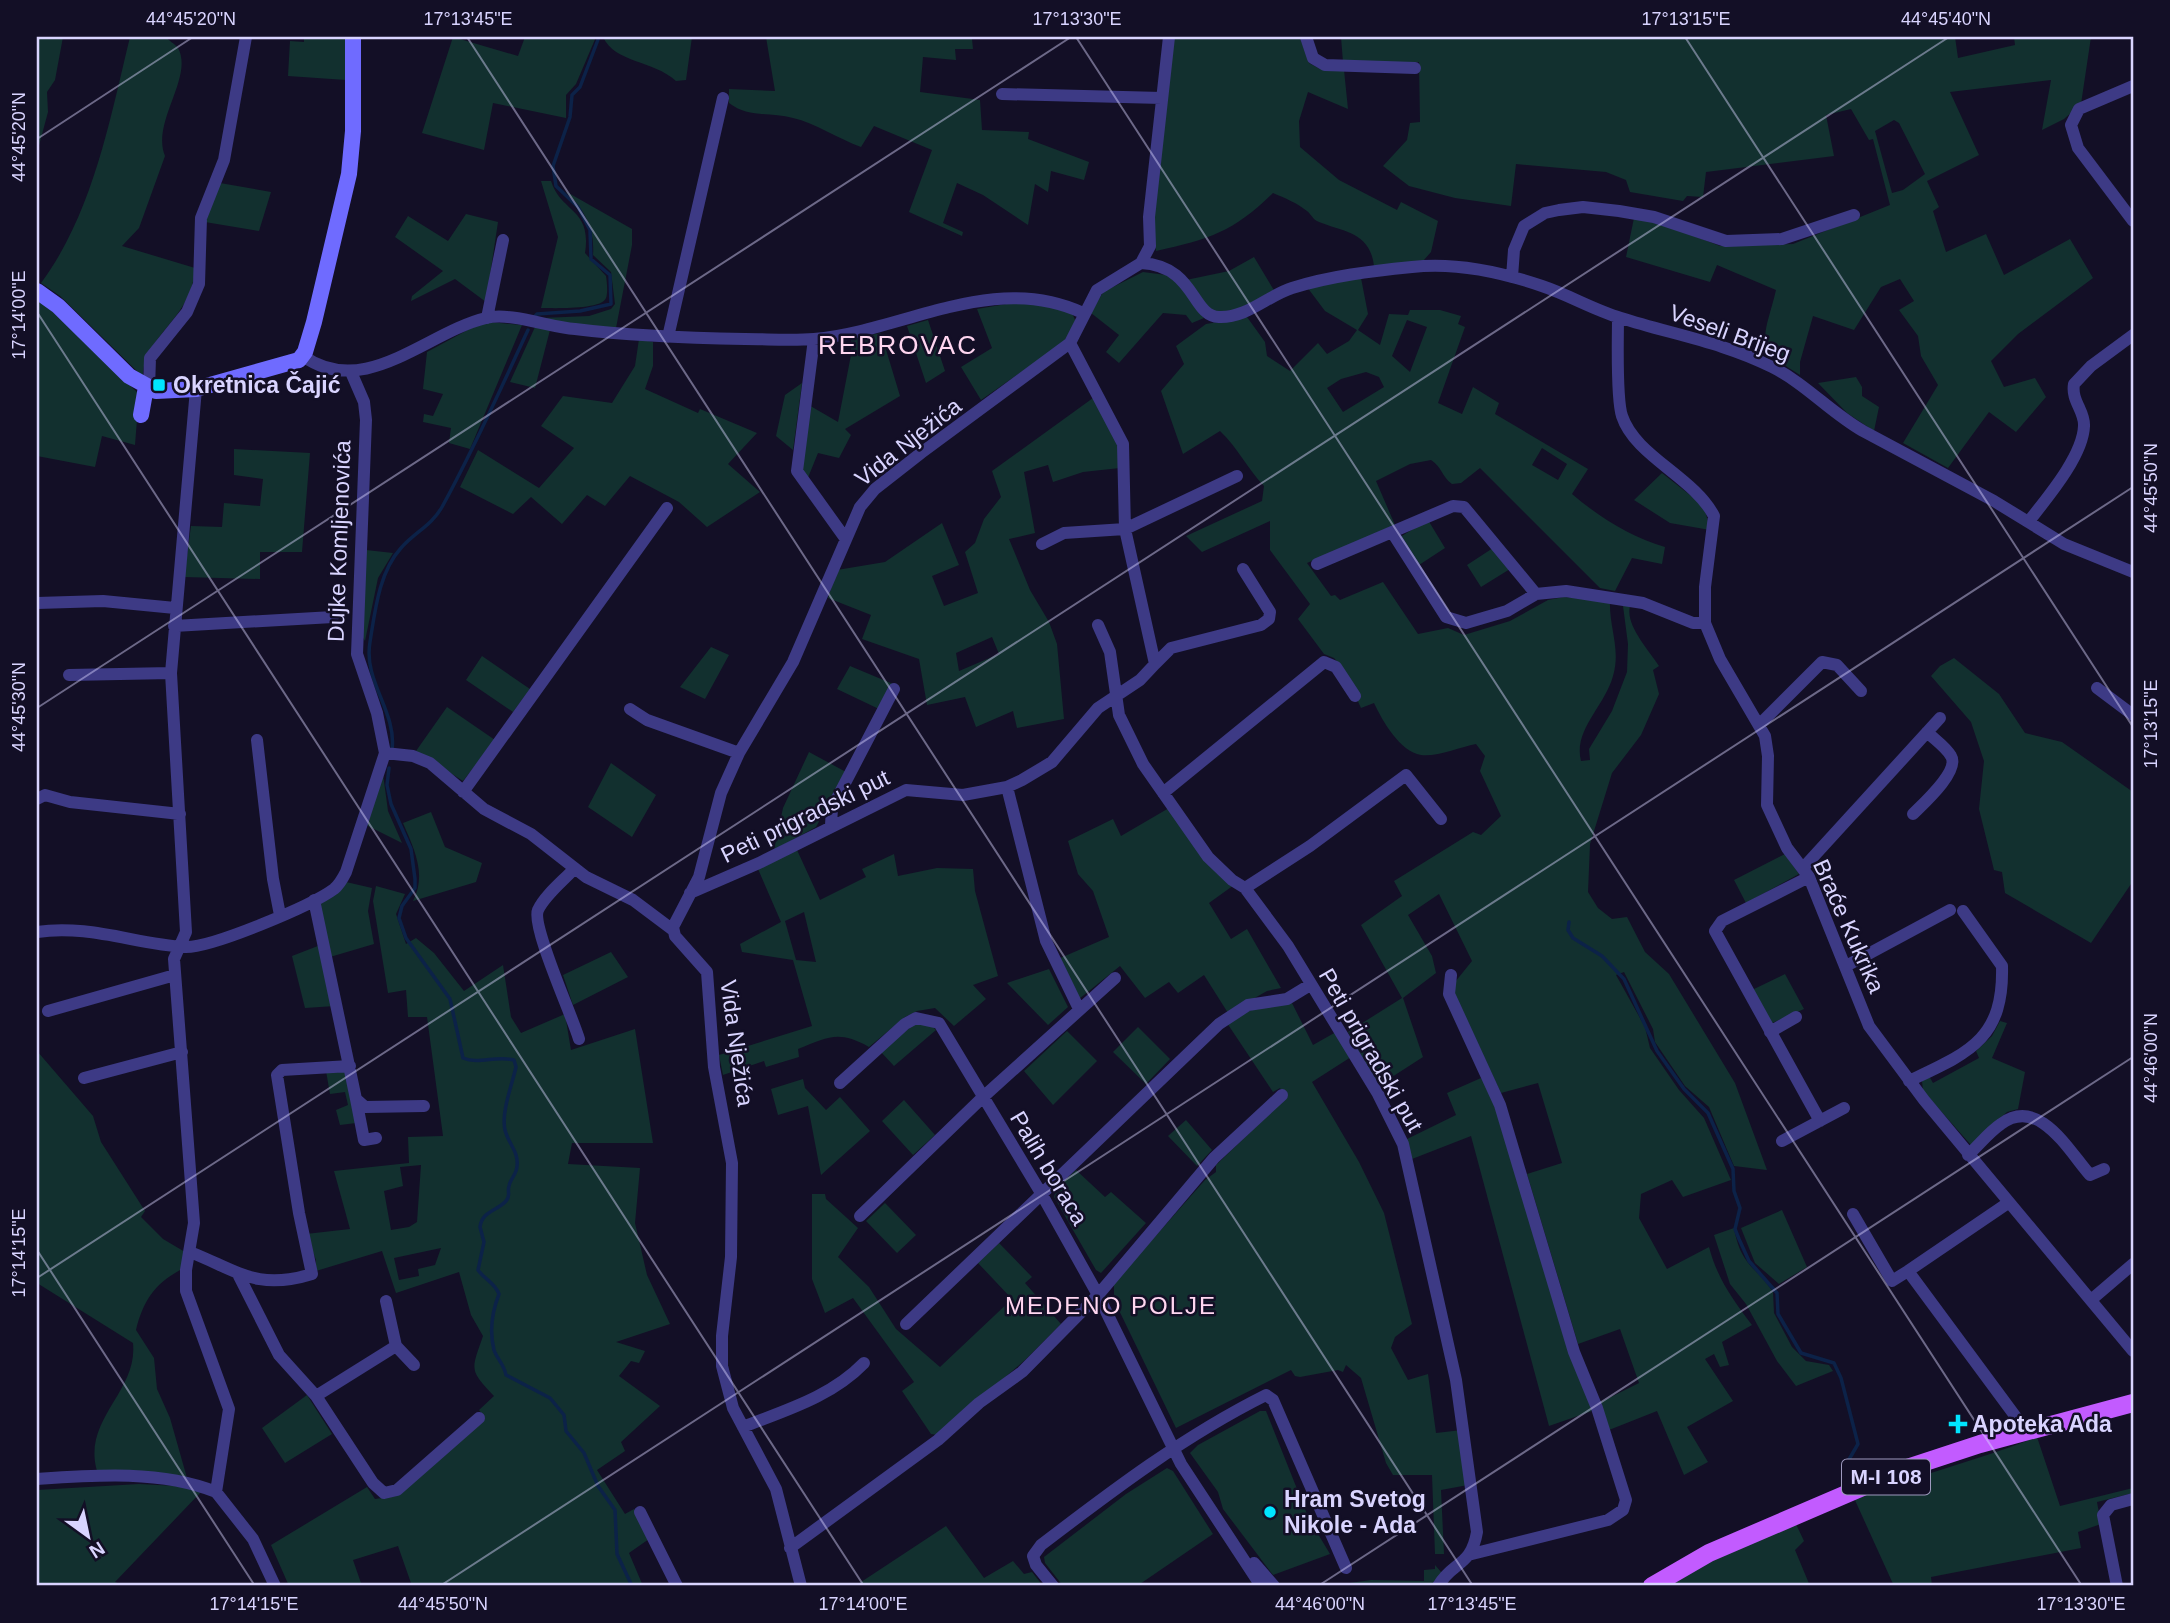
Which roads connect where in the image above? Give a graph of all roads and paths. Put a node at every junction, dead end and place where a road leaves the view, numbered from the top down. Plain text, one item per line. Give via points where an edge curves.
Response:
1 (246, 37) edge
2 (353, 37) edge
3 (1169, 37) edge
4 (1306, 37) edge
5 (1415, 68) dead end
6 (2133, 86) edge
7 (1002, 94) dead end
8 (723, 98) dead end
9 (1163, 98) junction
10 (2129, 208) edge
11 (1854, 215) dead end
12 (2133, 221) edge
13 (503, 240) dead end
14 (1150, 246) junction
15 (1141, 263) junction
16 (1158, 264) junction
17 (1512, 277) junction
18 (37, 290) edge
19 (1083, 313) junction
20 (1618, 317) junction
21 (487, 318) junction
22 (2133, 335) edge
23 (668, 337) junction
24 (814, 340) junction
25 (1070, 344) junction
26 (303, 356) junction
27 (351, 372) junction
28 (148, 388) junction
29 (196, 389) junction
30 (141, 415) dead end
31 (1237, 476) dead end
32 (667, 508) dead end
33 (2029, 521) junction
34 (1125, 529) junction
35 (1392, 532) junction
36 (845, 538) junction
37 (1042, 544) dead end
38 (1317, 564) dead end
39 (1243, 569) dead end
40 (2133, 572) edge
41 (1536, 594) junction
42 (37, 603) edge
43 (175, 608) junction
44 (333, 617) dead end
45 (1705, 623) junction
46 (1098, 625) dead end
47 (174, 626) junction
48 (1155, 664) junction
49 (171, 673) junction
50 (69, 675) dead end
51 (2097, 688) dead end
52 (894, 689) dead end
53 (1861, 691) dead end
54 (1355, 696) dead end
55 (1116, 699) junction
56 (630, 709) dead end
57 (2133, 715) edge
58 (1940, 718) dead end
59 (1759, 726) junction
60 (1927, 732) junction
61 (257, 740) dead end
62 (385, 753) junction
63 (739, 753) junction
64 (1007, 787) junction
65 (463, 792) junction
66 (1163, 793) junction
67 (37, 799) edge
68 (180, 814) junction
69 (1913, 814) dead end
70 (1441, 819) dead end
71 (831, 825) junction
72 (574, 869) junction
73 (1806, 872) junction
74 (1245, 888) junction
75 (690, 893) junction
76 (314, 900) junction
77 (280, 915) junction
78 (673, 930) junction
79 (37, 932) edge
80 (181, 946) junction
81 (1846, 966) junction
82 (175, 975) junction
83 (1451, 975) dead end
84 (1115, 978) dead end
85 (1310, 985) junction
86 (1079, 1009) junction
87 (48, 1011) dead end
88 (1796, 1017) dead end
89 (1770, 1032) junction
90 (579, 1040) dead end
91 (182, 1052) junction
92 (350, 1066) junction
93 (84, 1078) dead end
94 (1909, 1081) junction
95 (840, 1083) dead end
96 (1282, 1096) dead end
97 (982, 1098) junction
98 (356, 1100) junction
99 (424, 1106) dead end
100 (1844, 1108) dead end
101 (1820, 1121) junction
102 (376, 1138) dead end
103 (1782, 1141) dead end
104 (1968, 1154) junction
105 (2104, 1169) dead end
106 (1041, 1193) junction
107 (2008, 1203) junction
108 (1853, 1214) dead end
109 (860, 1216) dead end
110 (190, 1252) junction
111 (2133, 1264) edge
112 (1908, 1271) junction
113 (239, 1276) junction
114 (1098, 1295) junction
115 (2091, 1300) junction
116 (386, 1301) dead end
117 (906, 1324) dead end
118 (397, 1346) junction
119 (2133, 1351) edge
120 (864, 1363) dead end
121 (414, 1365) dead end
122 (316, 1396) junction
123 (2133, 1403) edge
124 (479, 1418) dead end
125 (743, 1427) junction
126 (2027, 1432) junction
127 (1174, 1448) junction
128 (37, 1479) edge
129 (216, 1492) junction
130 (2133, 1499) edge
131 (640, 1512) dead end
132 (1225, 1528) junction
133 (790, 1548) junction
134 (1472, 1554) junction
135 (1346, 1568) dead end
136 (275, 1586) edge
137 (677, 1586) edge
138 (800, 1586) edge
139 (1054, 1586) edge
140 (1261, 1586) edge
141 (1273, 1586) edge
142 (1438, 1586) edge
143 (1652, 1586) edge
144 (2117, 1586) edge

1 - 28 street via 224,160 201,218 199,284 187,312 150,358
2 - 26 street via 349,174
3 - 9 street
4 - 5 street via 1313,58 1325,65
6 - 10 street via 2087,104 2072,120 2078,148
7 - 9 street
8 - 23 street
9 - 14 street via 1149,217
10 - 12 street
11 - 17 street via 1782,239 1726,241 1619,211 1583,207 1545,213 1524,226 1514,250
13 - 21 street
14 - 15 street
14 - 16 street
15 - 16 street
15 - 19 street via 1097,290
16 - 17 street, Veseli Brijeg via 1181,277 1204,310 1222,317 1247,312 1288,289 1361,274 1435,265
17 - 20 street, Veseli Brijeg
18 - 28 street via 129,376
19 - 24 street via 1054,302 1002,297
19 - 25 street
20 - 33 street, Veseli Brijeg via 1769,365 1798,381 1846,421
20 - 45 street, Braće Kukrika via 1622,415 1637,439 1697,492 1714,516
21 - 23 street
21 - 27 street via 397,358
22 - 33 street via 2074,384 2084,426 2079,446
23 - 24 street
24 - 36 street via 797,471
25 - 34 street via 1123,444
25 - 36 street, Vida Nježića via 875,489
26 - 27 street
26 - 29 street via 289,365
27 - 62 street, Dujke Komljenovića via 366,420 357,654
28 - 29 street
28 - 30 street
29 - 43 street
31 - 34 street
32 - 65 street
33 - 40 street, Veseli Brijeg via 2064,544
34 - 37 street via 1064,533
34 - 48 street
35 - 38 street
35 - 41 street via 1453,506 1464,507
35 - 41 street via 1451,621 1465,623 1499,614
36 - 63 street, Vida Nježića via 793,662
39 - 48 street, Peti prigradski put via 1270,612 1269,619 1171,648
41 - 45 street via 1566,591 1615,597
42 - 43 street via 103,601
43 - 47 street
44 - 47 street
45 - 59 street, Braće Kukrika
46 - 55 street via 1110,652
47 - 49 street
48 - 55 street, Peti prigradski put
49 - 50 street
49 - 68 street
51 - 57 street
52 - 71 street via 832,808
53 - 59 street via 1837,665 1822,663
54 - 66 street via 1336,667 1324,662
55 - 64 street, Peti prigradski put via 1098,708 1052,762
55 - 66 street, Peti prigradski put via 1130,742
56 - 63 street via 647,720
58 - 60 street
59 - 73 street, Braće Kukrika via 1768,756 1767,805 1787,848
60 - 69 street via 1952,757 1953,764 1942,784
60 - 73 street
61 - 77 street
62 - 65 street via 423,760
62 - 76 street, Dujke Komljenovića via 346,872 336,888
63 - 75 street, Vida Nježića via 721,793 699,877
64 - 71 street, Peti prigradski put via 963,795 906,790
64 - 86 street via 1046,941
65 - 72 street via 539,840
66 - 74 street, Peti prigradski put via 1208,857
67 - 68 street via 45,795
68 - 80 street via 186,927
70 - 74 street via 1406,775
71 - 75 street, Peti prigradski put
72 - 78 street via 634,900
72 - 90 street via 540,906 536,921
73 - 81 street, Braće Kukrika
73 - 89 street via 1715,928
74 - 85 street, Peti prigradski put
75 - 78 street, Vida Nježića
76 - 77 street, Dujke Komljenovića
76 - 92 street
77 - 80 street, Dujke Komljenovića via 219,940
78 - 125 street, Vida Nježića via 703,965 709,982 714,1068 733,1177 722,1366
79 - 80 street, Dujke Komljenovića via 109,934
80 - 82 street via 174,959
81 - 94 street, Braće Kukrika via 1869,1026
81 - 94 street via 1957,911 2002,966 1998,1015 1990,1031 1975,1046
82 - 87 street
82 - 91 street
83 - 134 street via 1449,994 1500,1105 1574,1352 1626,1500 1623,1510 1608,1520
84 - 86 street
85 - 106 street via 1287,999 1248,1006 1220,1024
85 - 134 street, Peti prigradski put via 1378,1094 1403,1144 1456,1380 1476,1514
86 - 97 street
88 - 89 street
89 - 101 street
91 - 93 street
91 - 110 street via 194,1223
92 - 98 street
92 - 113 street via 282,1070 277,1075 312,1274 271,1281
94 - 104 street, Braće Kukrika
95 - 97 street, Palih boraca via 905,1024 926,1018 942,1028
96 - 114 street via 1205,1167
97 - 106 street, Palih boraca
97 - 109 street
98 - 99 street via 365,1107
98 - 102 street via 364,1140
100 - 101 street
101 - 103 street
104 - 105 street via 2001,1123 2026,1115 2049,1128 2090,1175
104 - 107 street, Braće Kukrika
106 - 114 street, Palih boraca
106 - 117 street
107 - 112 street
107 - 115 street, Braće Kukrika
108 - 112 street via 1892,1281
110 - 113 street
110 - 129 street via 186,1291 229,1409
111 - 115 street
112 - 126 street
113 - 122 street via 279,1355
114 - 127 street, Palih boraca
114 - 133 street via 1007,1385
115 - 119 street, Braće Kukrika
116 - 118 street
118 - 121 street
118 - 122 street
120 - 125 street via 816,1398
122 - 124 street via 384,1493 397,1490
123 - 126 main road, M-I 108
125 - 133 street, Vida Nježića via 776,1489
126 - 143 main road, M-I 108 via 1889,1475 1709,1553
127 - 132 street, Palih boraca
127 - 135 street via 1227,1415 1270,1396
127 - 139 street via 1036,1551 1036,1565
128 - 129 street via 152,1478 185,1481
129 - 136 street via 253,1539
130 - 144 street via 2111,1505 2103,1514
131 - 137 street
132 - 140 street, Palih boraca
132 - 141 street, Palih boraca
133 - 138 street, Vida Nježića
134 - 142 street

